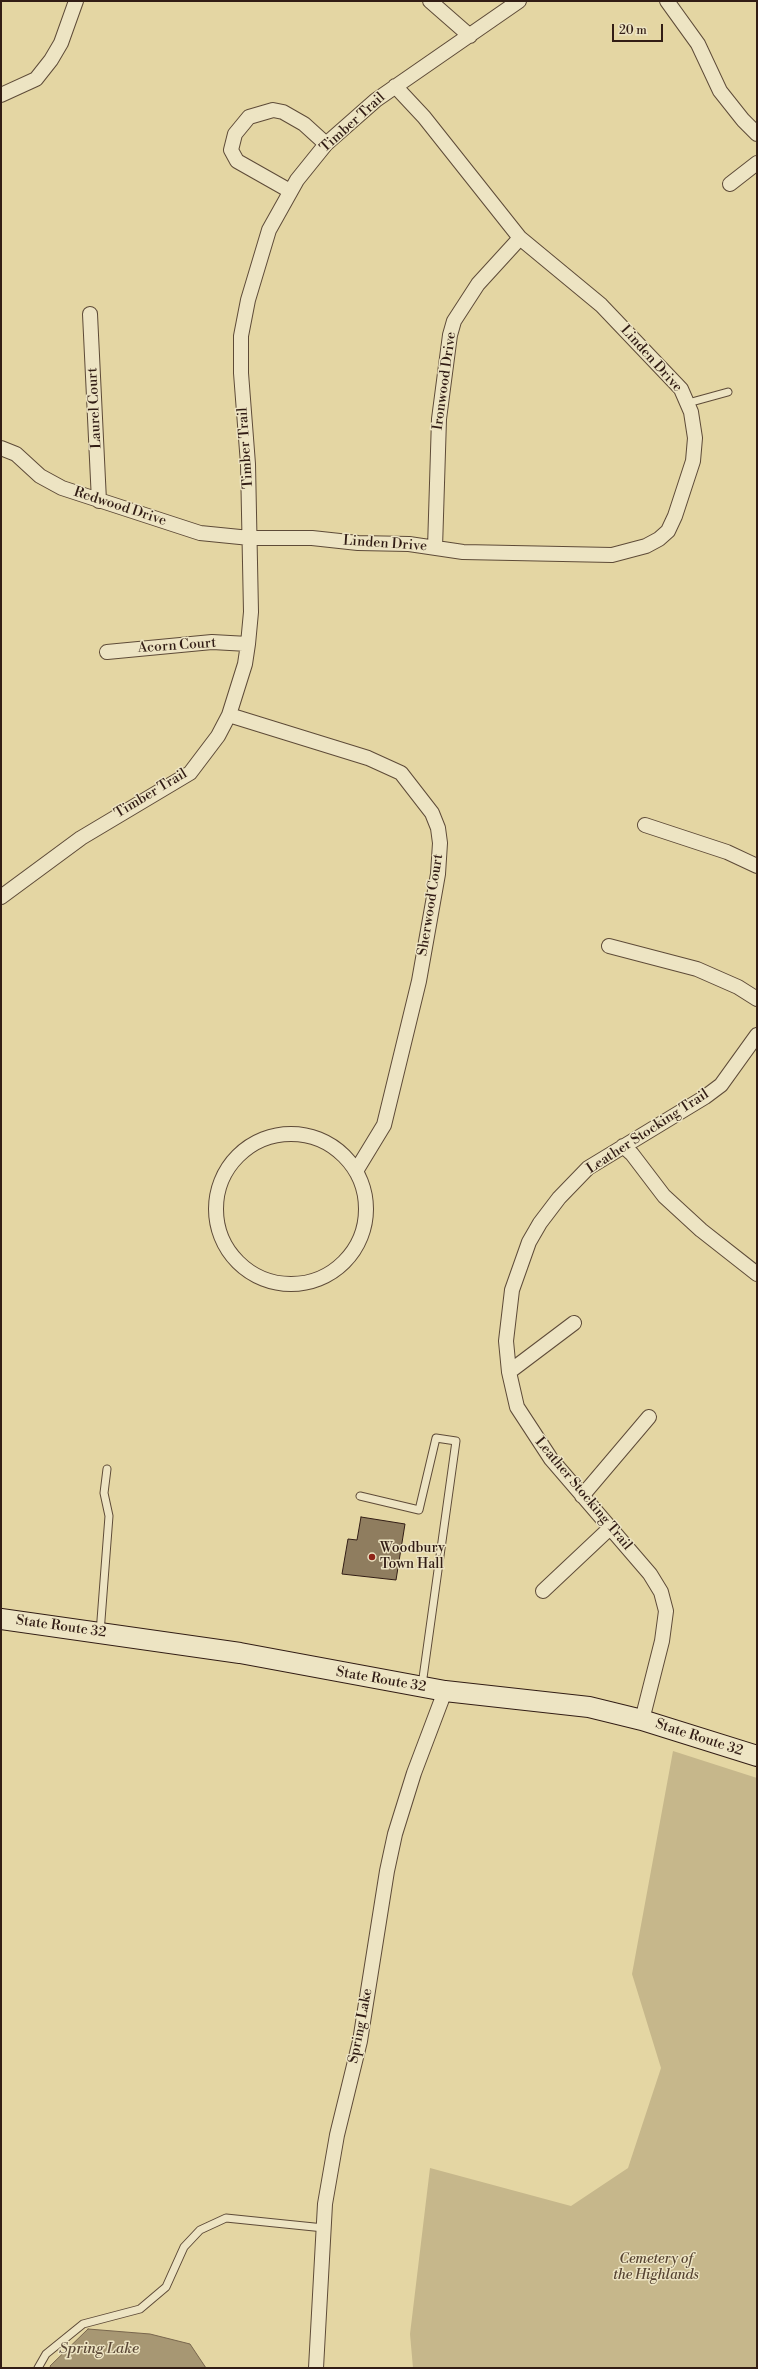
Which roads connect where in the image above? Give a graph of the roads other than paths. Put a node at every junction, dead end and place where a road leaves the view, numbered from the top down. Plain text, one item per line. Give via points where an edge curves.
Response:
1 (76, 1) edge
2 (430, 1) edge
3 (519, 1) edge
4 (667, 1) edge
5 (470, 36) junction
6 (395, 86) junction
7 (1, 95) edge
8 (757, 134) edge
9 (326, 144) junction
10 (757, 163) edge
11 (730, 184) dead end
12 (290, 191) junction
13 (520, 238) junction
14 (90, 314) dead end
15 (728, 392) dead end
16 (688, 403) junction
17 (1, 448) edge
18 (99, 501) junction
19 (250, 538) junction
20 (434, 548) junction
21 (248, 644) junction
22 (107, 652) dead end
23 (229, 715) junction
24 (645, 825) dead end
25 (757, 866) edge
26 (1, 897) edge
27 (609, 946) dead end
28 (757, 999) edge
29 (757, 1035) edge
30 (623, 1146) junction
31 (356, 1171) junction
32 (757, 1274) edge
33 (574, 1323) dead end
34 (510, 1372) junction
35 (649, 1417) dead end
36 (107, 1469) dead end
37 (360, 1496) dead end
38 (582, 1496) junction
39 (610, 1528) junction
40 (543, 1591) dead end
41 (1, 1619) edge
42 (100, 1633) junction
43 (422, 1687) junction
44 (445, 1691) junction
45 (642, 1720) junction
46 (757, 1756) edge
47 (324, 2228) junction
48 (38, 2368) edge
49 (316, 2368) edge

1 - 7 street via 61,43 36,79
2 - 5 street
3 - 5 street, Timber Trail
4 - 8 street via 698,44 720,91
5 - 6 street, Timber Trail
6 - 9 street, Timber Trail
6 - 13 street, Linden Drive via 424,117
9 - 12 street, Timber Trail
9 - 12 street via 304,124 284,112 273,110 249,117 235,134 231,150 238,161
10 - 11 street
12 - 19 street, Timber Trail via 269,230 248,300 241,336
13 - 16 street, Linden Drive via 601,305 681,389
13 - 20 street, Ironwood Drive via 478,284 454,321 439,419
14 - 18 street, Laurel Court
15 - 16 lane
16 - 20 street, Linden Drive via 695,438 693,462 675,516 668,531 659,539 646,546 612,554 463,552
17 - 18 street, Redwood Drive via 16,454 40,476 62,488
18 - 19 street, Redwood Drive via 200,533
19 - 20 street, Linden Drive via 312,538
19 - 21 street, Timber Trail
21 - 22 street, Acorn Court via 212,642
21 - 23 street, Timber Trail
23 - 26 street, Timber Trail via 218,736 190,773 81,838
23 - 31 street, Sherwood Court via 368,758 401,773 432,813 438,828 438,874 415,995 384,1125
24 - 25 street via 727,852
27 - 28 street via 697,969 738,987
29 - 30 street, Leather Stocking Trail via 721,1085
30 - 32 street via 664,1196 701,1230
30 - 34 street, Leather Stocking Trail via 588,1168 558,1198 529,1242 512,1290 506,1340
31 - 31 street via 365,1194 366,1220 358,1244 342,1265 321,1279 296,1285 271,1282 248,1271 230,1254 219,1232 217,1202 220,1184 231,1163 249,1146 272,1136 296,1134 314,1138 340,1152
33 - 34 street
34 - 38 street, Leather Stocking Trail via 517,1407 550,1459
35 - 38 street
36 - 42 lane via 104,1493 109,1516
37 - 43 lane via 419,1510 436,1438 456,1441
38 - 39 street, Leather Stocking Trail
39 - 40 street
39 - 45 street, Leather Stocking Trail via 650,1574 660,1592 666,1611 662,1641
41 - 42 main road, State Route 32
42 - 43 main road, State Route 32 via 240,1653
43 - 44 main road, State Route 32
44 - 45 main road, State Route 32 via 589,1707
44 - 47 street, Spring Lake via 414,1773 395,1834 360,2041 337,2135 325,2204
45 - 46 main road, State Route 32
47 - 48 lane via 226,2218 200,2230 184,2247 166,2286 140,2309 83,2324 46,2354
47 - 49 street, Spring Lake

